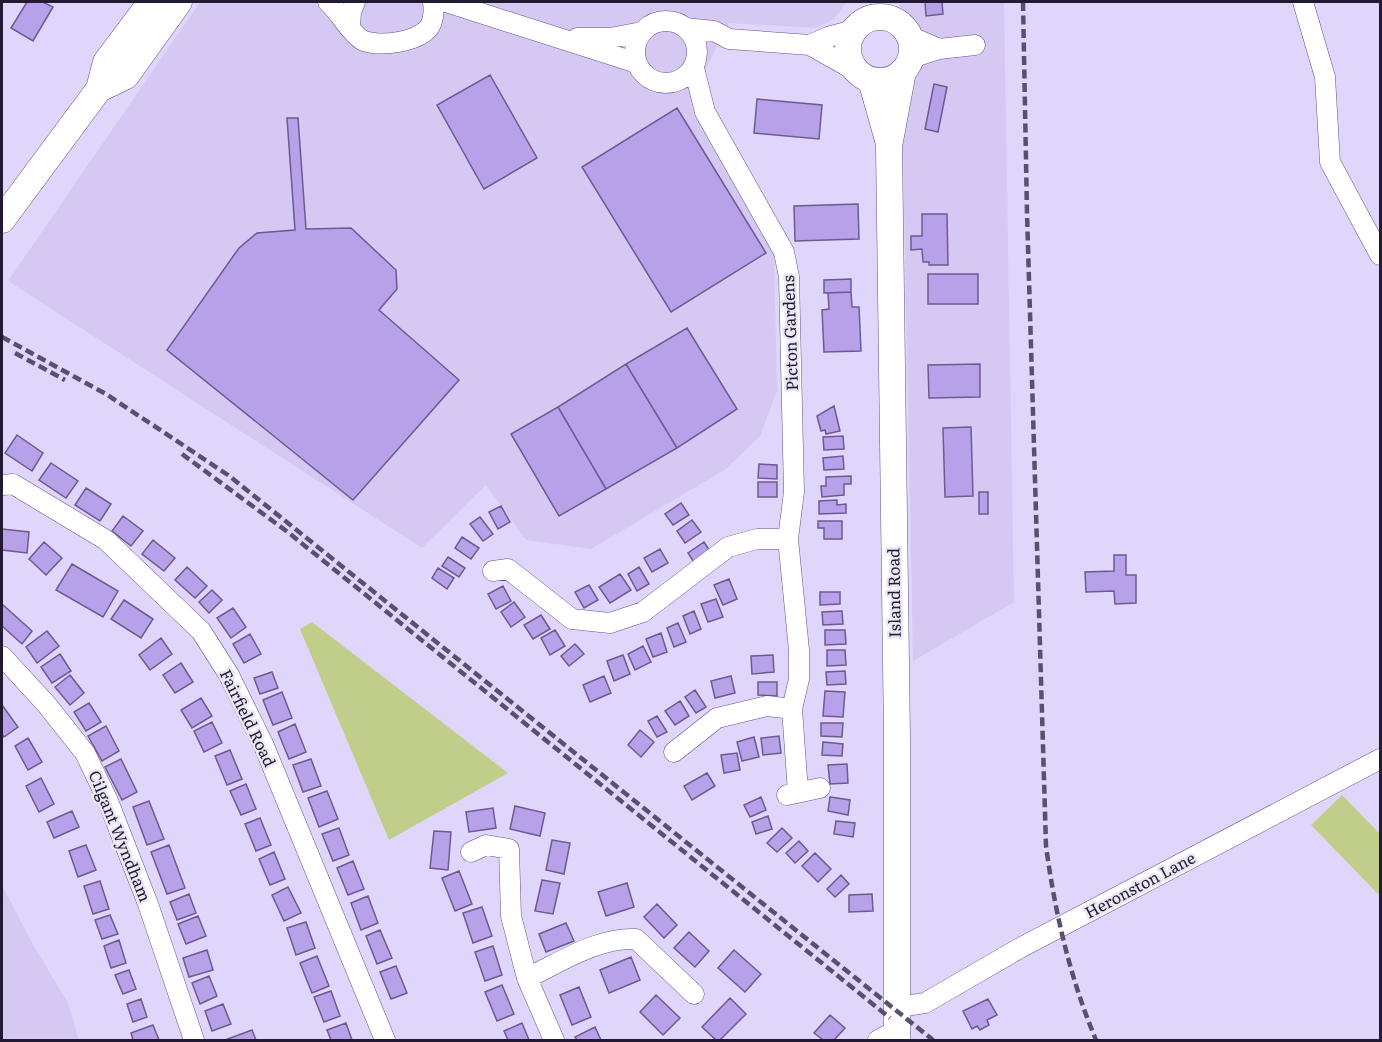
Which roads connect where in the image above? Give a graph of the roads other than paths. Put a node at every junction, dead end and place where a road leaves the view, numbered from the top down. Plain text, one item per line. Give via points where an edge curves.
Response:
1 (151, 2) edge
2 (179, 2) edge
3 (328, 2) edge
4 (355, 2) edge
5 (433, 2) edge
6 (446, 2) edge
7 (1303, 2) edge
8 (478, 14) junction
9 (860, 18) edge
10 (430, 25) junction
11 (350, 26) junction
12 (685, 28) junction
13 (642, 32) junction
14 (566, 38) junction
15 (902, 38) edge
16 (729, 39) junction
17 (810, 45) junction
18 (975, 45) dead end
19 (637, 63) junction
20 (695, 64) junction
21 (863, 75) junction
22 (673, 82) junction
23 (99, 88) junction
24 (705, 112) junction
25 (890, 146) junction
26 (2, 220) edge
27 (1380, 255) edge
28 (2, 485) edge
29 (788, 539) junction
30 (502, 564) dead end
31 (2, 656) edge
32 (792, 709) junction
33 (687, 750) dead end
34 (1380, 759) edge
35 (820, 788) dead end
36 (471, 852) dead end
37 (527, 978) junction
38 (694, 994) dead end
39 (893, 1029) edge
40 (194, 1041) edge
41 (385, 1041) edge
42 (554, 1041) edge

1 - 23 main road via 106,62
2 - 23 main road via 126,76
3 - 11 street
4 - 11 street
5 - 10 street
6 - 8 street
7 - 27 street via 1325,77 1330,162
8 - 10 street via 450,16
8 - 14 street
9 - 15 main road via 875,17
9 - 17 street
9 - 21 main road via 848,42 848,53
10 - 11 street via 417,36 383,45 360,38
12 - 13 street via 669,21
12 - 16 street via 714,31
12 - 20 street via 693,38
13 - 14 street via 610,38
13 - 19 street via 637,43
14 - 19 street
15 - 18 street via 939,49
15 - 21 main road via 885,81
15 - 25 main road
16 - 17 street
16 - 20 street via 715,45
17 - 21 street
19 - 22 street via 648,78
20 - 22 street via 682,79
20 - 24 street, Picton Gardens
21 - 25 main road
22 - 24 street, Picton Gardens
23 - 26 main road
24 - 29 street, Picton Gardens via 784,252 789,277 794,492
25 - 39 main road, Island Road
28 - 41 street, Fairfield Road via 13,484 106,540 201,631 230,675 264,746
29 - 30 street via 757,539 728,547 644,612 610,623 572,618
29 - 32 street, Picton Gardens via 799,650 799,679
31 - 40 street, Cilgant Wyndham via 85,753 148,904
32 - 33 street via 767,706 717,718
32 - 35 street, Picton Gardens via 792,794
34 - 39 street, Heronston Lane via 1020,948 925,1003
36 - 37 street via 486,845 509,849 511,916
37 - 38 street via 619,938 636,939
37 - 42 street

